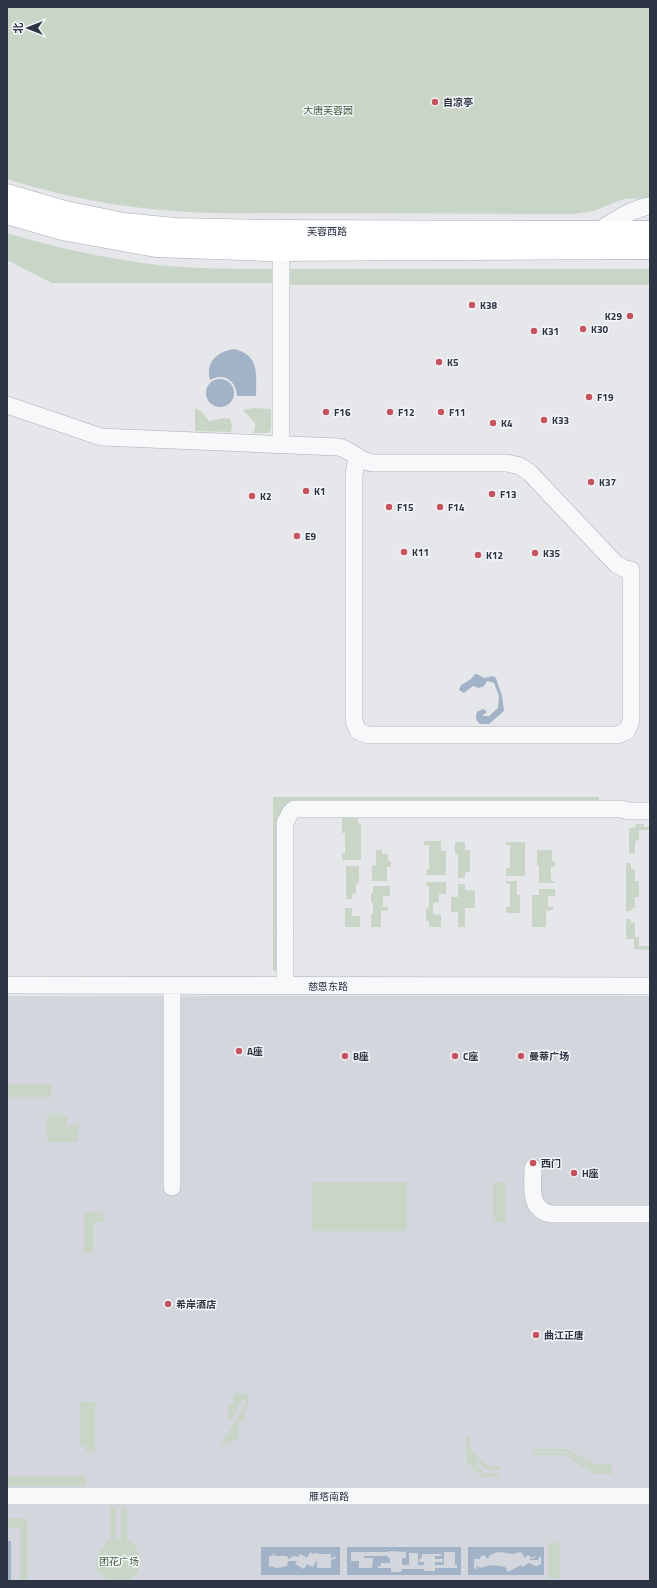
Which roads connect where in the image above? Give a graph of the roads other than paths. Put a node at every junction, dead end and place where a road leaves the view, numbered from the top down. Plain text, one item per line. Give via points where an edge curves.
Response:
1 (7, 195) edge
2 (650, 206) edge
3 (7, 214) edge
4 (597, 232) junction
5 (650, 232) edge
6 (650, 248) edge
7 (281, 250) junction
8 (7, 405) edge
9 (281, 444) junction
10 (356, 456) junction
11 (650, 811) edge
12 (7, 985) edge
13 (172, 986) junction
14 (285, 986) junction
15 (650, 986) edge
16 (533, 1168) dead end
17 (172, 1187) dead end
18 (650, 1214) edge
19 (7, 1496) edge
20 (650, 1496) edge

1 - 4 main road, 芙蓉西路 via 65,212 123,224 174,229
2 - 4 street via 624,215
3 - 7 main road, 芙蓉西路 via 62,230 156,246
4 - 5 main road, 芙蓉西路
6 - 7 main road, 芙蓉西路
7 - 9 street
8 - 9 street via 101,437
9 - 10 street via 340,447
10 - 10 street via 365,462 373,463 507,463 520,466 530,473 616,564 631,570 631,721 627,731 617,735 368,735 358,731 354,721
11 - 14 street via 629,811 621,808 294,810 285,823
12 - 13 street, 慈恩东路
13 - 14 street, 慈恩东路
13 - 17 street
14 - 15 street, 慈恩东路
16 - 18 street via 535,1203 544,1212
19 - 20 street, 雁塔南路

